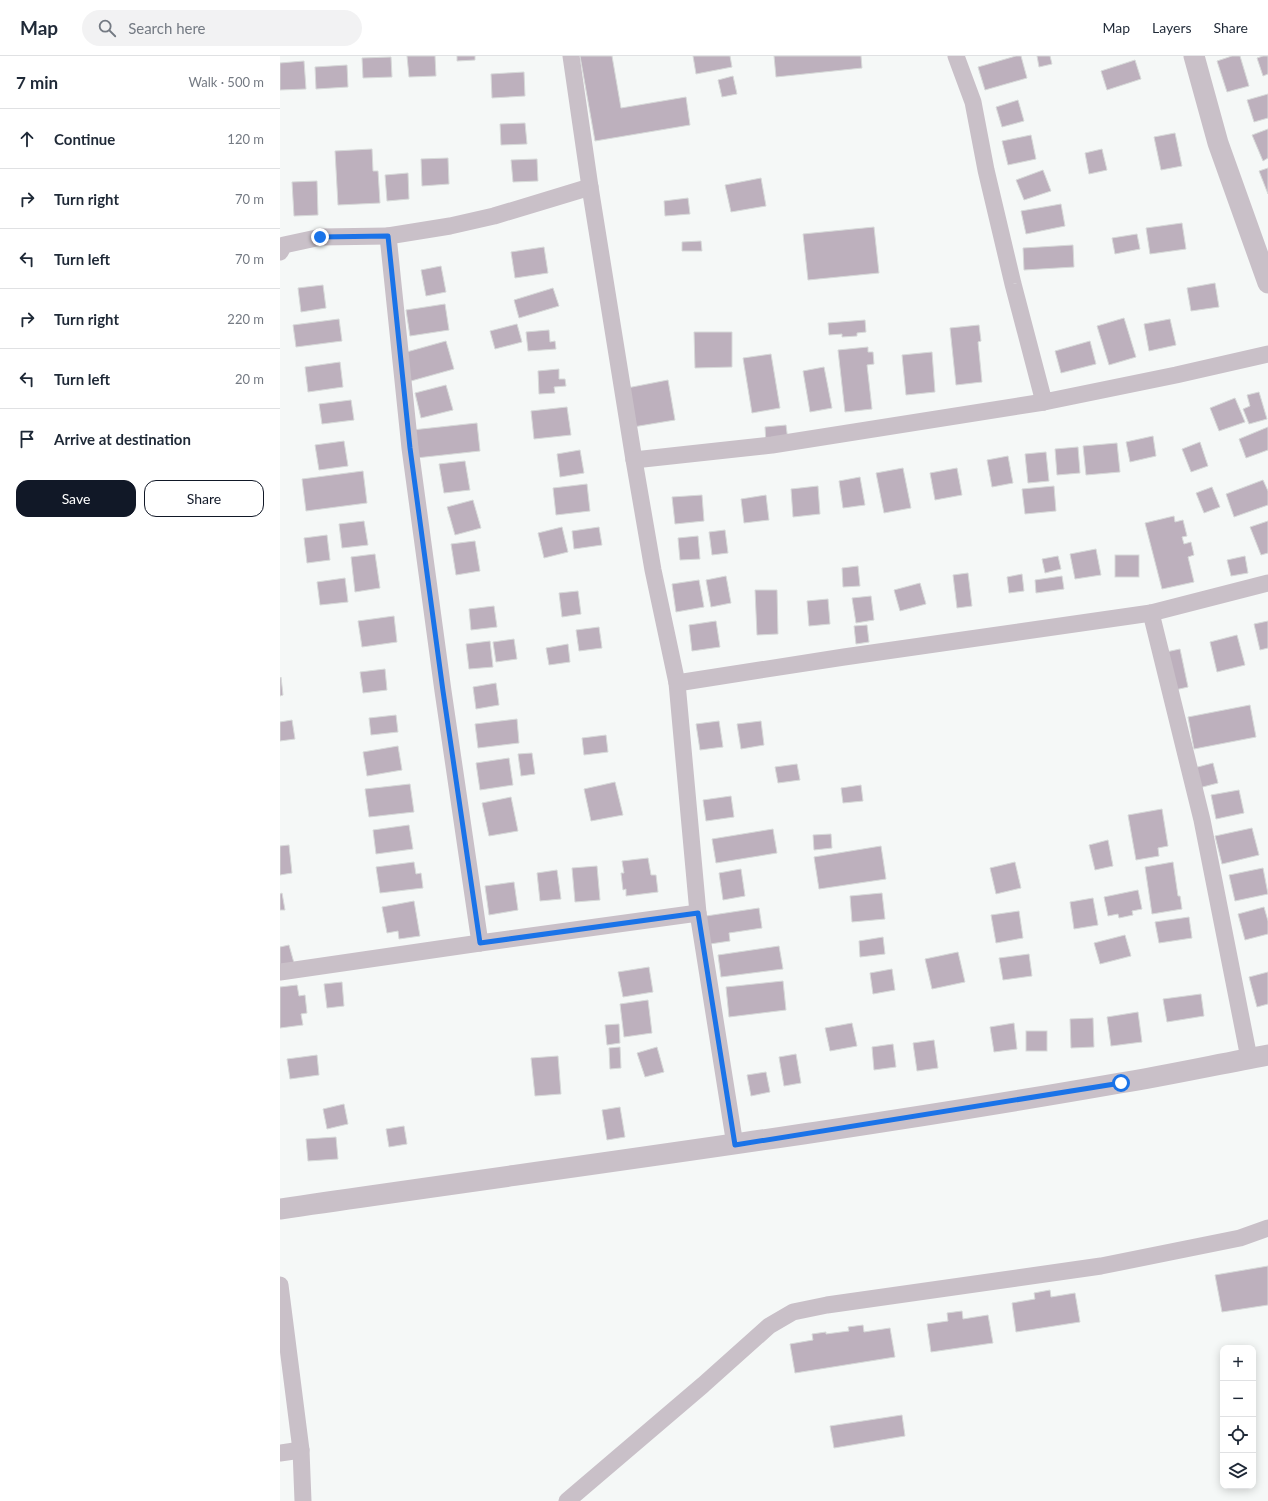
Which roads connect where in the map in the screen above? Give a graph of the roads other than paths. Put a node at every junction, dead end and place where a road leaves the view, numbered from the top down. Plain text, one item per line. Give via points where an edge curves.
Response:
1 (571, 56) edge
2 (956, 56) edge
3 (1194, 56) edge
4 (590, 187) junction
5 (388, 236) junction
6 (281, 247) edge
7 (1268, 283) edge
8 (1268, 354) edge
9 (1044, 402) junction
10 (634, 460) junction
11 (1268, 584) edge
12 (1151, 613) junction
13 (677, 683) junction
14 (698, 913) junction
15 (480, 943) junction
16 (280, 972) edge
17 (1258, 1057) edge
18 (735, 1145) junction
19 (280, 1209) edge
20 (1268, 1228) edge
21 (280, 1285) edge
22 (301, 1450) junction
23 (280, 1453) edge
24 (303, 1501) edge
25 (567, 1501) edge

1 - 4 street
2 - 9 street via 973,102 986,170
3 - 7 street via 1218,143
4 - 5 street via 494,216
4 - 10 street
5 - 6 street via 320,237
5 - 15 street via 410,448
8 - 9 street
9 - 10 street via 772,445
10 - 13 street via 653,570
11 - 12 street
12 - 13 street
12 - 17 street
13 - 14 street
14 - 15 street
14 - 18 street
15 - 16 street
17 - 18 street via 1121,1083
18 - 19 street
20 - 25 street via 1240,1238 1101,1266 793,1312 768,1326
21 - 22 street
22 - 23 street
22 - 24 street

